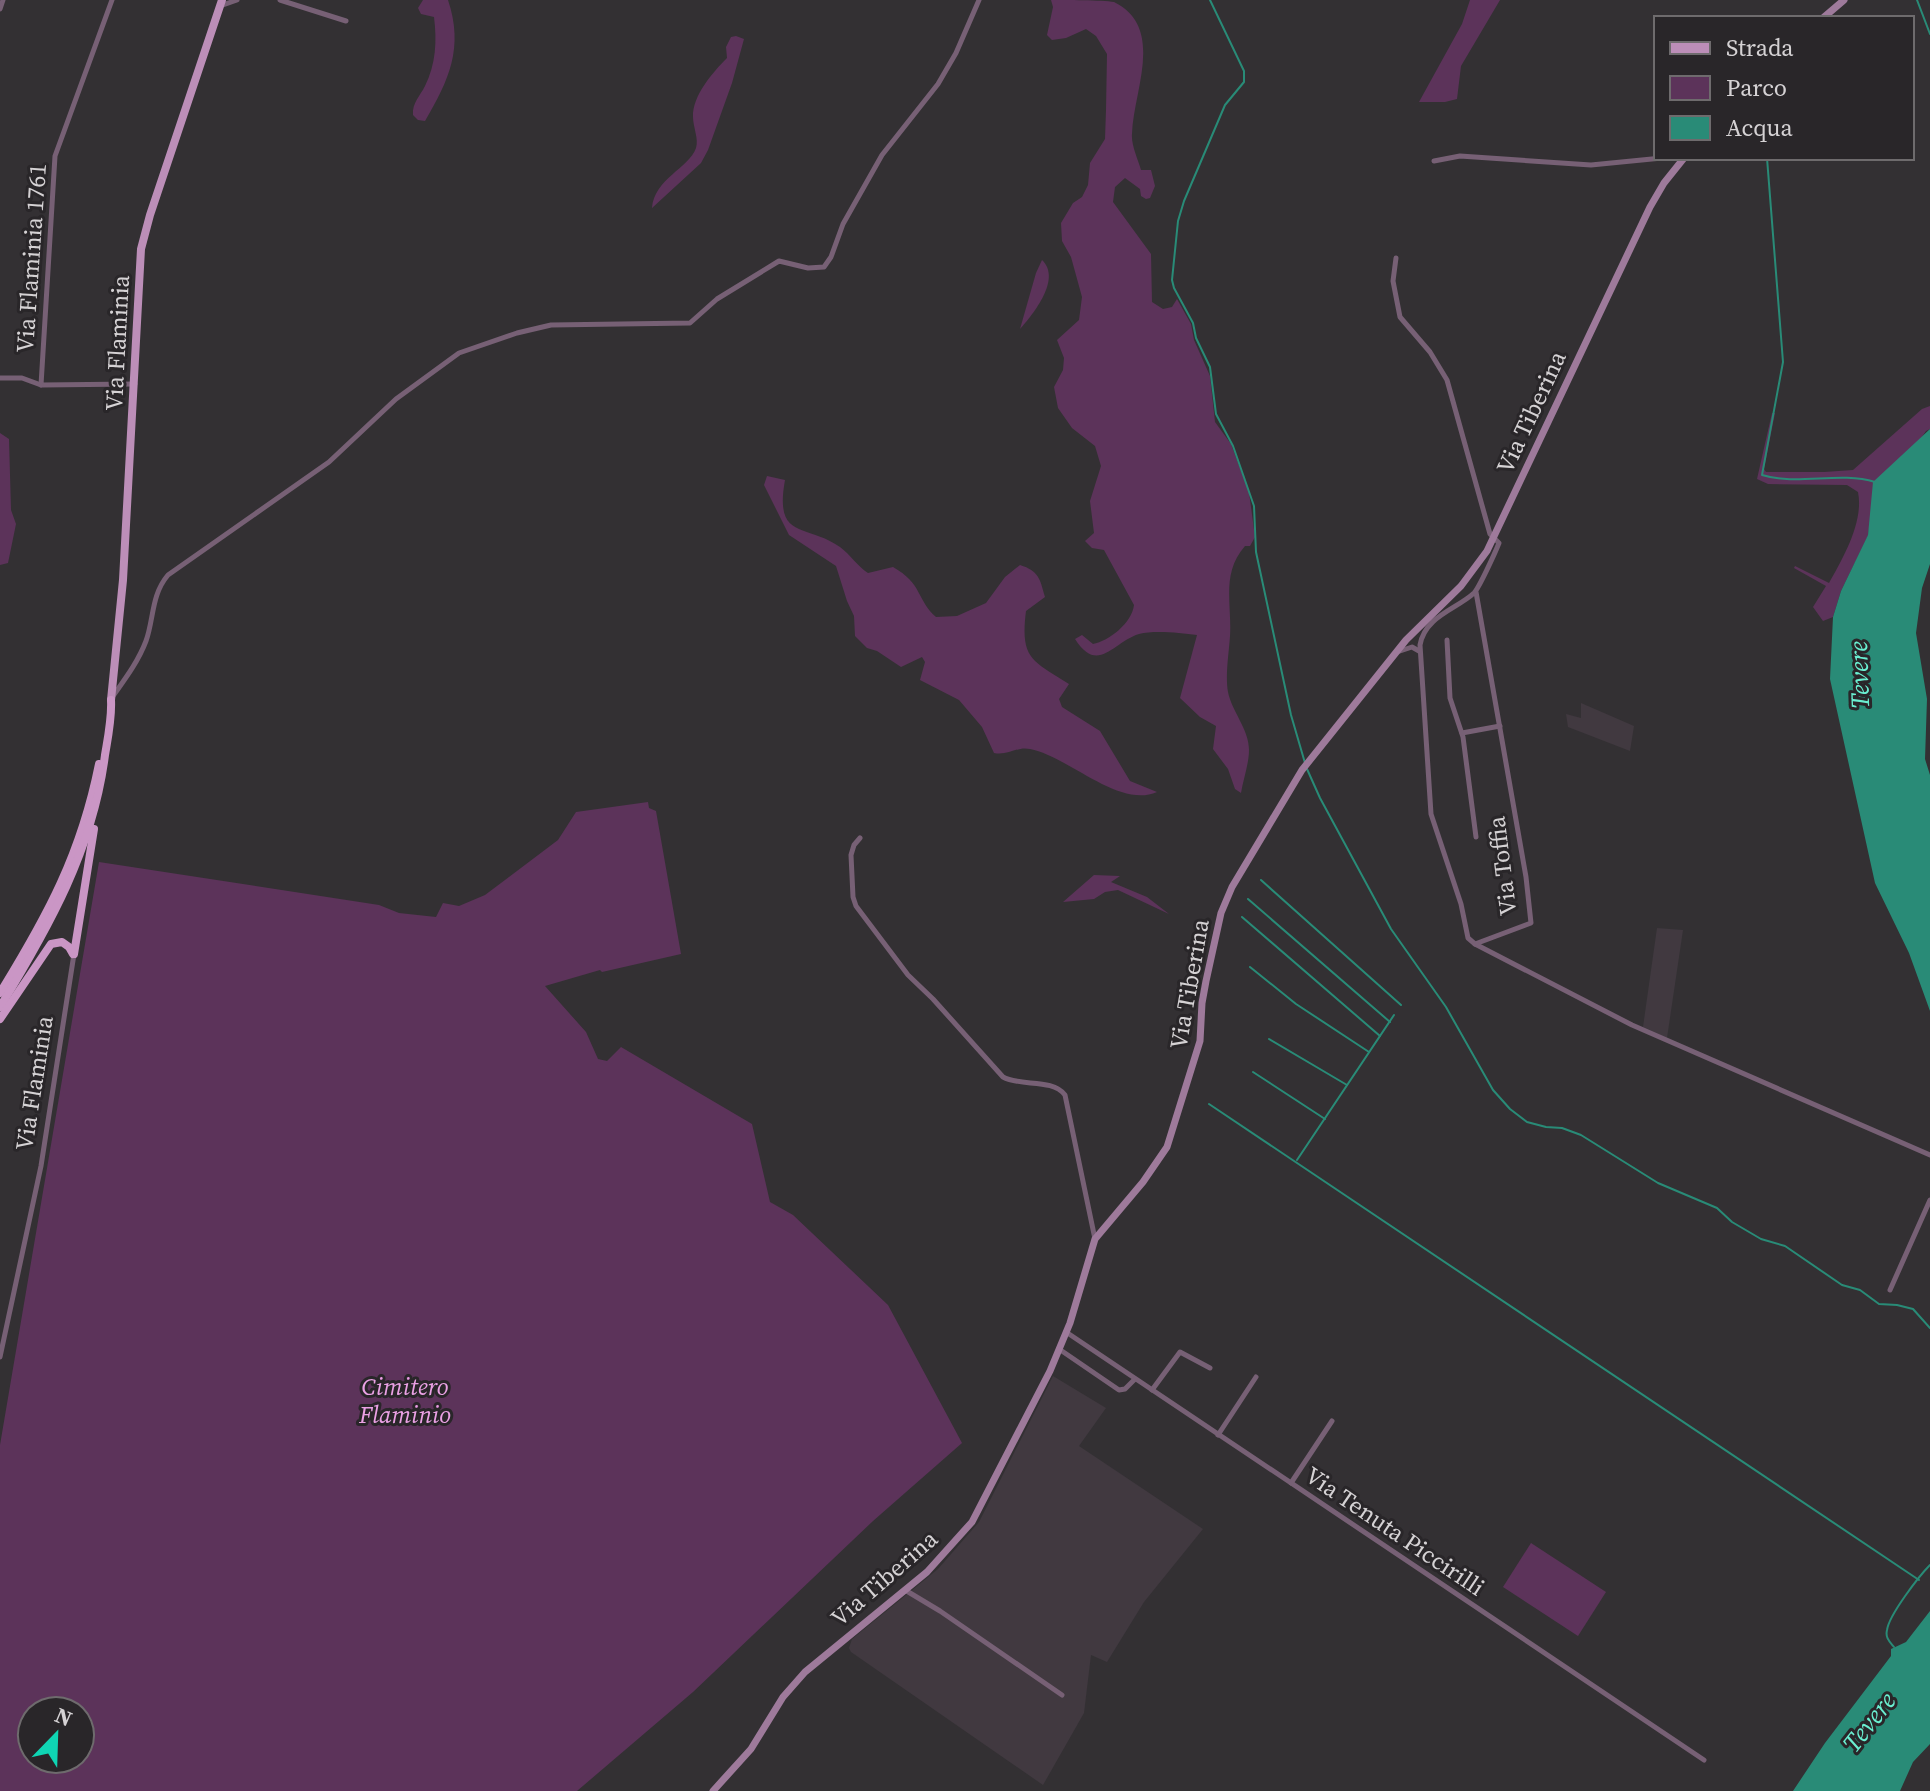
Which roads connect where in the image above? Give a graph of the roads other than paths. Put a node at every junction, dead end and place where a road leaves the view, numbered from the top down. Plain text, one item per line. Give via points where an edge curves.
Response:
1 (3, 0) edge
2 (112, 0) edge
3 (237, 0) edge
4 (280, 0) edge
5 (979, 0) edge
6 (1844, 0) edge
7 (221, 3) edge
8 (0, 9) edge
9 (1825, 16) edge
10 (346, 21) dead end
11 (1654, 159) edge
12 (1679, 160) edge
13 (1434, 161) dead end
14 (1396, 258) dead end
15 (0, 378) edge
16 (135, 384) junction
17 (41, 385) junction
18 (1493, 538) junction
19 (1476, 592) junction
20 (1406, 640) junction
21 (1447, 640) dead end
22 (1412, 647) junction
23 (1396, 652) junction
24 (1420, 652) junction
25 (111, 700) junction
26 (1500, 726) junction
27 (1462, 733) junction
28 (97, 803) junction
29 (1476, 837) dead end
30 (860, 838) dead end
31 (1475, 944) junction
32 (74, 954) junction
33 (0, 993) edge
34 (0, 1007) edge
35 (0, 1019) edge
36 (1930, 1155) edge
37 (1930, 1200) edge
38 (1095, 1239) junction
39 (1890, 1290) dead end
40 (1066, 1332) junction
41 (1059, 1349) junction
42 (0, 1357) edge
43 (1210, 1368) dead end
44 (1256, 1377) dead end
45 (1135, 1379) junction
46 (1152, 1390) junction
47 (1332, 1421) dead end
48 (1218, 1435) junction
49 (1291, 1483) junction
50 (905, 1590) junction
51 (1062, 1695) dead end
52 (1704, 1760) dead end
53 (713, 1791) edge

1 - 8 street
2 - 17 street, Via Flaminia 1761 via 55,156
3 - 7 street
4 - 10 street
5 - 25 street via 956,53 882,155 824,267 779,261 717,299 690,323 551,325 445,361 329,462 168,575 155,599 141,653
6 - 9 main road
7 - 16 main road, Via Flaminia via 143,240
11 - 13 street via 1591,165 1460,156
12 - 18 main road, Via Tiberina via 1643,220
14 - 18 street via 1393,281 1400,317 1447,380
15 - 17 street
16 - 17 street, Via Flaminia 1761
16 - 25 main road, Via Flaminia
18 - 19 street via 1499,544
18 - 20 main road, Via Tiberina via 1461,586
19 - 24 street via 1437,618 1422,636
19 - 26 street, Via Toffia
20 - 22 street
20 - 23 main road, Via Tiberina
21 - 27 street via 1450,698
22 - 23 street
22 - 24 street
23 - 38 main road, Via Tiberina via 1302,770 1232,887 1221,913 1202,1003 1200,1041 1167,1147
24 - 31 street, Via Toffia via 1431,814 1468,938
25 - 28 highway, Via Flaminia
25 - 33 highway, Via Flaminia via 93,792 72,861
26 - 27 street
26 - 31 street, Via Toffia via 1531,923
27 - 29 street
28 - 32 highway
28 - 34 highway, Via Flaminia via 63,898
30 - 38 street via 851,855 854,901 901,967 1003,1077 1055,1087 1065,1095
31 - 36 street via 1632,1025
32 - 35 highway via 62,942 51,944
32 - 42 street, Via Flaminia via 41,1166
37 - 39 street
38 - 40 main road, Via Tiberina
40 - 41 main road, Via Tiberina
40 - 45 street, Via Tenuta Piccirilli
41 - 45 street via 1119,1390
41 - 50 main road, Via Tiberina via 972,1522
43 - 46 street via 1180,1352
44 - 48 street
45 - 46 street, Via Tenuta Piccirilli
46 - 48 street, Via Tenuta Piccirilli
47 - 49 street
48 - 49 street, Via Tenuta Piccirilli
49 - 52 street, Via Tenuta Piccirilli
50 - 51 street
50 - 53 main road, Via Tiberina via 805,1672 751,1749

